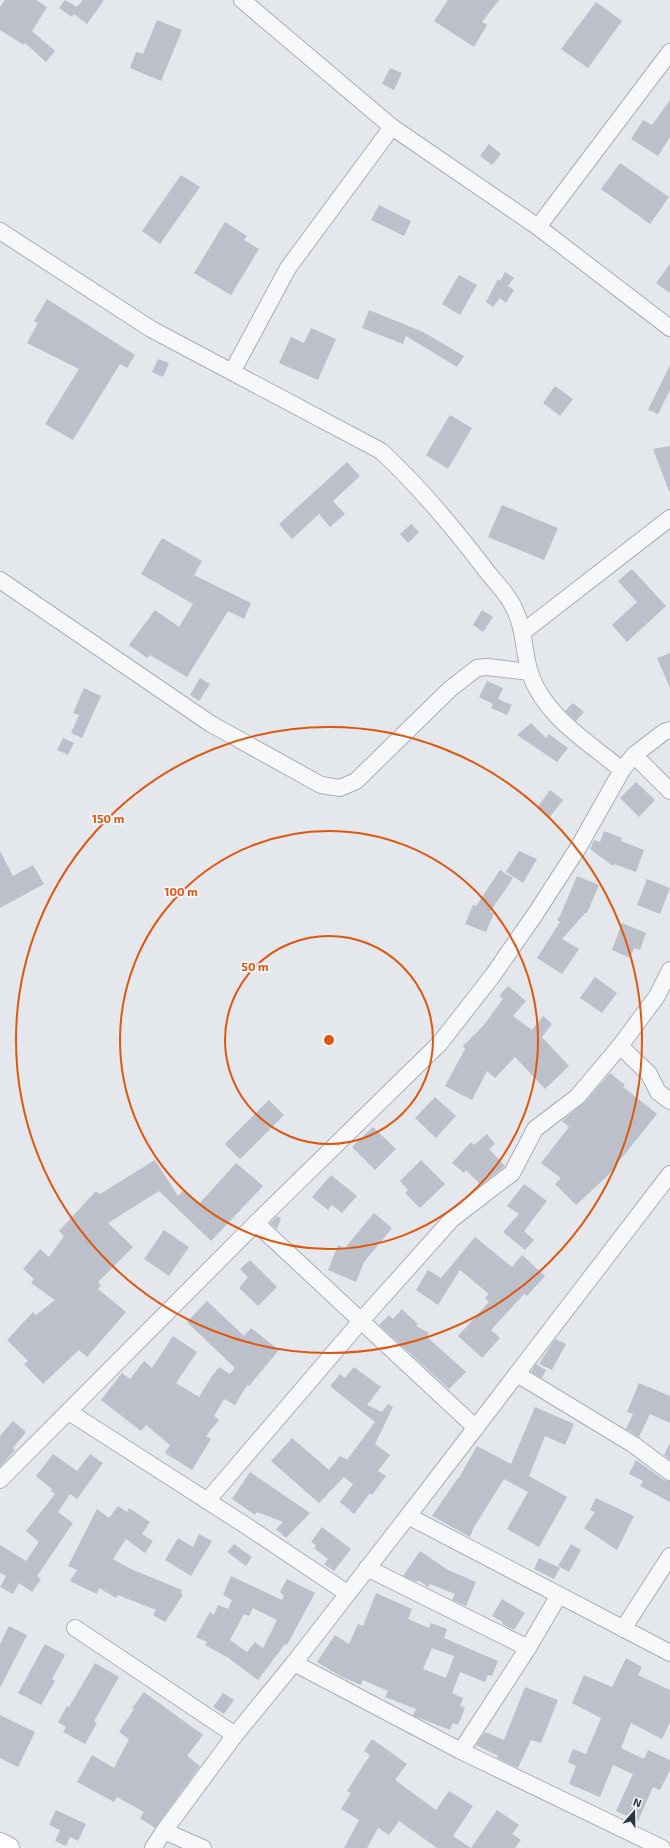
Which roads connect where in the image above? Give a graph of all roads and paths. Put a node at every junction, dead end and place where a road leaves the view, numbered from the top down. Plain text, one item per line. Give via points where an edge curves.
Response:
1 (242, 0) edge
2 (670, 52) edge
3 (392, 127) junction
4 (538, 226) junction
5 (0, 232) edge
6 (670, 328) edge
7 (232, 372) junction
8 (670, 518) edge
9 (0, 580) edge
10 (523, 632) junction
11 (530, 672) junction
12 (670, 730) edge
13 (634, 755) junction
14 (622, 770) junction
15 (670, 791) edge
16 (670, 970) edge
17 (620, 1046) junction
18 (670, 1101) edge
19 (670, 1174) edge
20 (665, 1191) edge
21 (256, 1223) junction
22 (360, 1322) junction
23 (516, 1374) junction
24 (69, 1412) junction
25 (476, 1428) junction
26 (670, 1472) edge
27 (0, 1480) edge
28 (207, 1501) junction
29 (408, 1516) junction
30 (670, 1556) edge
31 (367, 1568) junction
32 (347, 1593) junction
33 (559, 1595) junction
34 (75, 1628) dead end
35 (623, 1629) junction
36 (528, 1648) junction
37 (670, 1653) edge
38 (294, 1664) junction
39 (235, 1735) junction
40 (461, 1751) junction
41 (164, 1831) junction
42 (0, 1844) edge
43 (8, 1848) edge
44 (153, 1848) edge
45 (203, 1848) edge
46 (662, 1848) edge

1 - 3 street
2 - 4 street
3 - 4 street
3 - 7 street via 288,268
4 - 6 street
5 - 7 street via 151,329
7 - 10 street via 381,451 406,474 448,521 514,607
8 - 10 street
9 - 11 street via 211,724 321,785 340,788 356,781 450,689 477,668
10 - 11 street
11 - 14 street via 544,703
12 - 13 street
13 - 14 street
13 - 15 street
14 - 21 street via 578,848 536,913 440,1044
16 - 17 street via 657,996
17 - 18 street via 649,1074 658,1092
17 - 22 street via 577,1097 535,1129 512,1173 452,1219
19 - 20 street
20 - 23 street
21 - 22 street
21 - 24 street
22 - 25 street
22 - 28 street
23 - 25 street
23 - 26 street via 634,1445
24 - 27 street
24 - 28 street
25 - 29 street
28 - 32 street
29 - 31 street
29 - 33 street
30 - 35 street
31 - 32 street
31 - 36 street
32 - 38 street
33 - 35 street
33 - 36 street
34 - 39 street
35 - 37 street
36 - 40 street
38 - 39 street
38 - 40 street
39 - 41 street
40 - 46 street
41 - 44 street
41 - 45 street
42 - 43 main road

